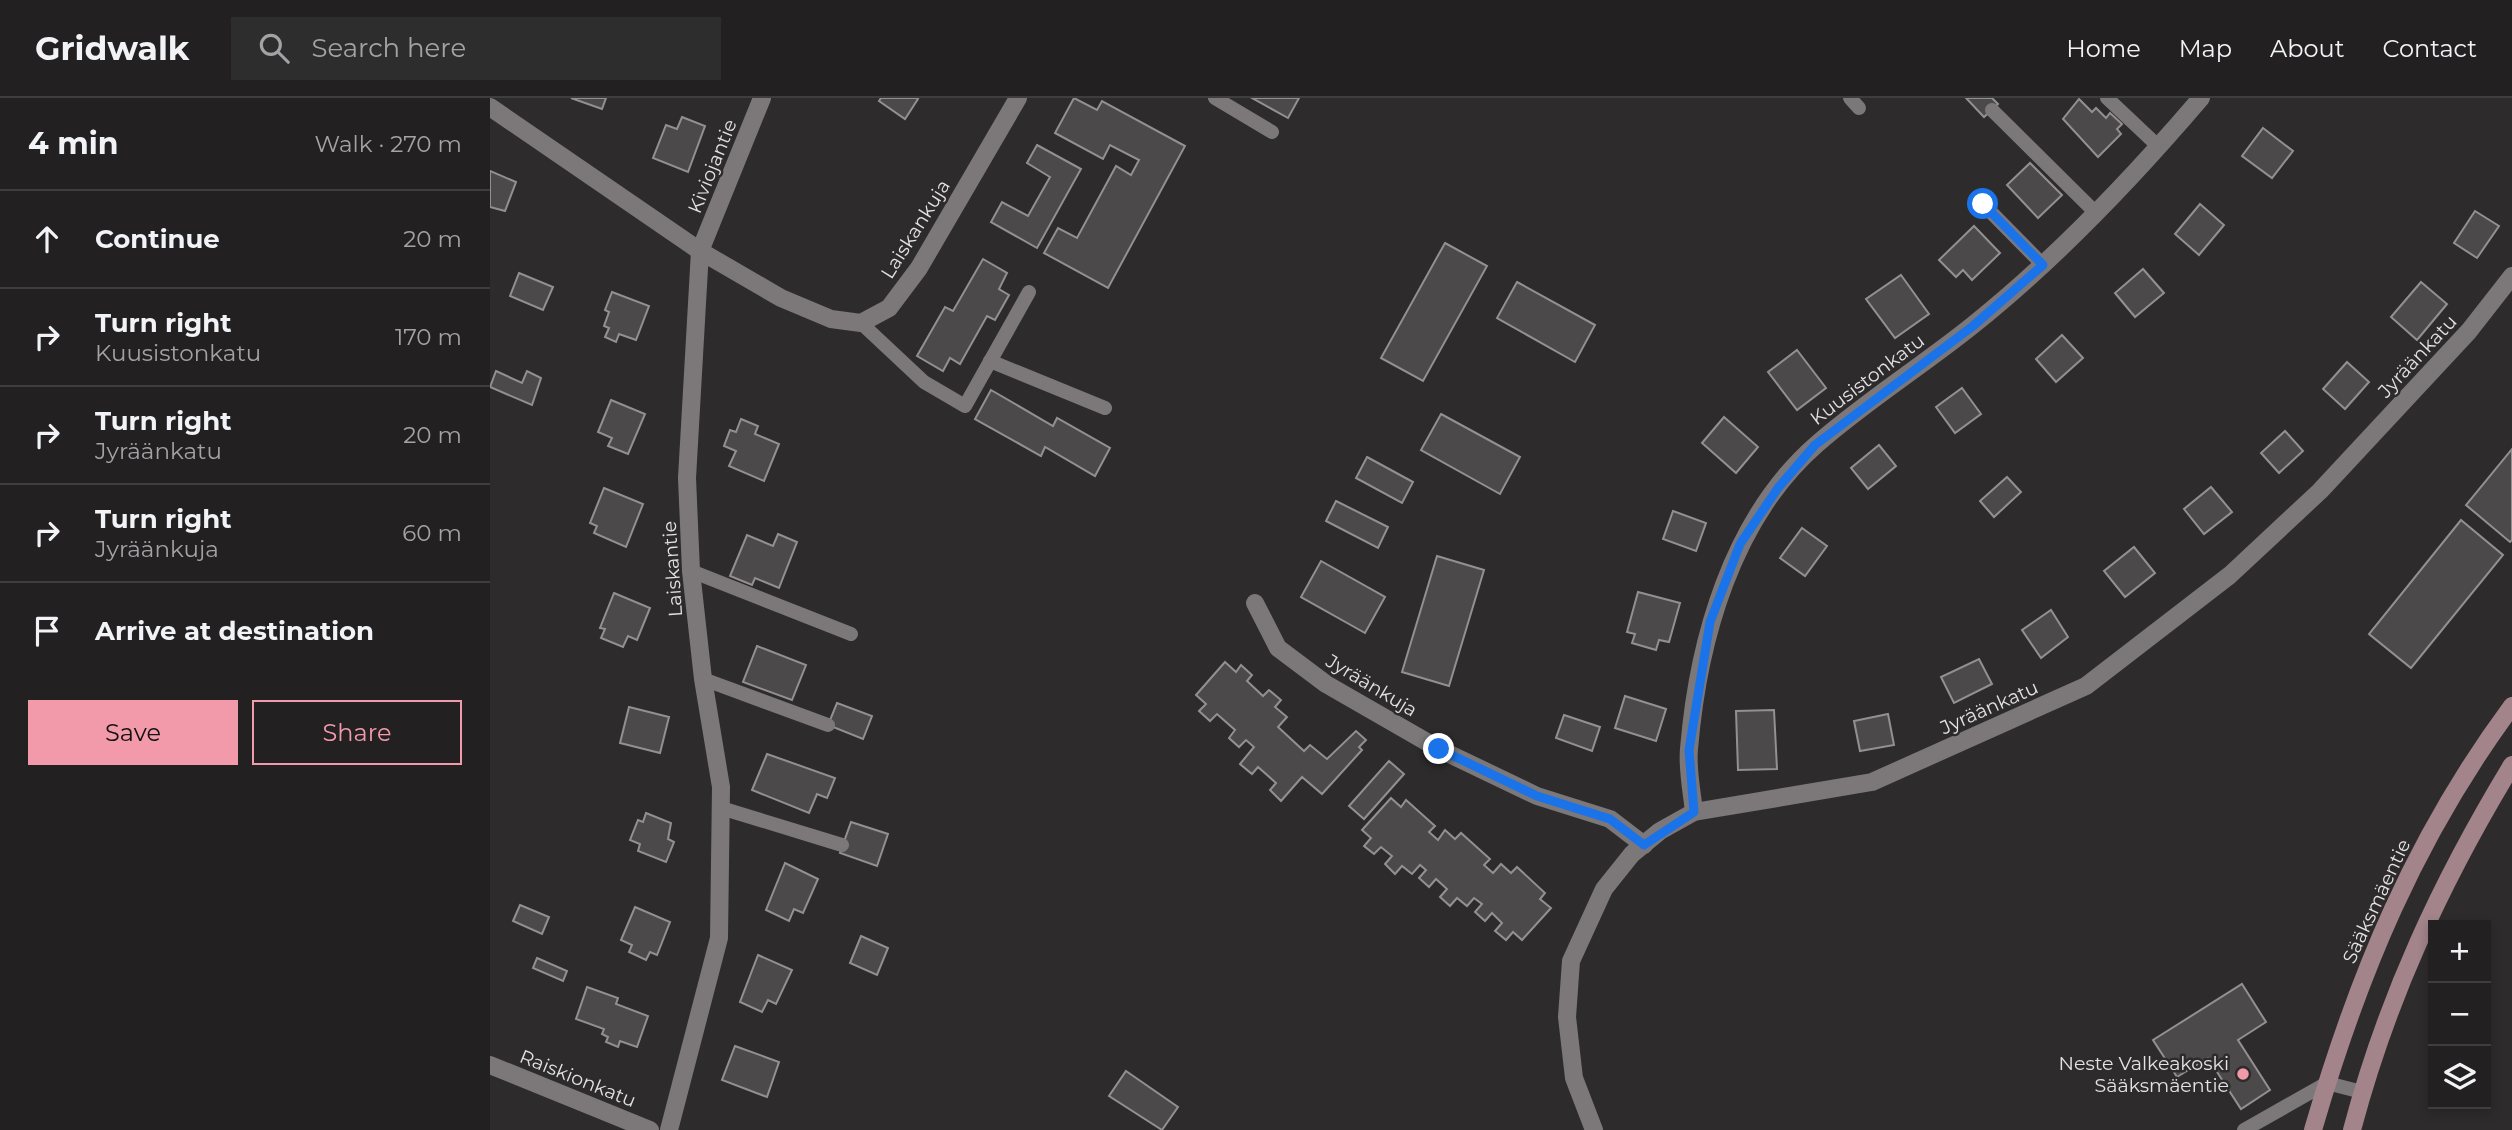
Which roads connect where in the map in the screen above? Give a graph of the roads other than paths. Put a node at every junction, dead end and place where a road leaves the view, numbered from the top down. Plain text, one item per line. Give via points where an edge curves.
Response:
1 (762, 98) edge
2 (1018, 98) edge
3 (1215, 98) edge
4 (2107, 98) edge
5 (2201, 98) edge
6 (490, 107) edge
7 (1992, 110) dead end
8 (1272, 132) dead end
9 (2159, 147) junction
10 (1983, 204) dead end
11 (2096, 213) junction
12 (700, 251) junction
13 (2043, 265) junction
14 (2512, 276) edge
15 (1029, 292) dead end
16 (861, 323) junction
17 (990, 361) junction
18 (1105, 408) dead end
19 (691, 571) junction
20 (1255, 603) dead end
21 (851, 634) dead end
22 (703, 679) junction
23 (2512, 706) edge
24 (828, 725) dead end
25 (2512, 765) edge
26 (721, 808) junction
27 (1694, 812) junction
28 (842, 845) dead end
29 (1644, 845) junction
30 (490, 1065) edge
31 (2327, 1083) junction
32 (2362, 1092) junction
33 (650, 1130) edge
34 (669, 1130) edge
35 (1594, 1130) edge
36 (2244, 1130) edge
37 (2314, 1130) edge
38 (2352, 1130) edge

1 - 12 street, Kiviojantie
2 - 16 street, Laiskankuja via 919,268 889,308
3 - 8 lane
4 - 9 lane
5 - 9 street, Kuusistonkatu
6 - 12 street
7 - 11 lane
9 - 11 street, Kuusistonkatu
10 - 13 lane
11 - 13 street, Kuusistonkatu
12 - 16 street via 781,298 831,319
12 - 19 street, Laiskantie via 687,478
13 - 27 street, Kuusistonkatu via 1973,326 1815,445 1778,488 1740,544 1710,622 1689,750
14 - 27 street, Jyräänkatu via 2469,331 2310,500 2230,575 2086,686 1872,782
15 - 17 lane
16 - 17 lane via 924,382 965,406
17 - 18 lane
19 - 21 lane
19 - 22 street, Laiskantie
20 - 29 street, Jyräänkuja via 1278,648 1326,684 1439,749 1525,790 1610,819
22 - 24 lane
22 - 26 street, Laiskantie
23 - 31 main road, Sääksmäentie via 2450,797 2410,872 2378,940
25 - 32 main road via 2412,952 2382,1025
26 - 28 lane
26 - 34 street, Laiskantie via 719,938
27 - 29 street, Jyräänkatu
29 - 35 street, Jyräänkatu via 1604,889 1571,961 1567,1017 1574,1079
30 - 33 street, Raiskionkatu
31 - 32 lane
31 - 36 lane
31 - 37 main road, Sääksmäentie
32 - 38 main road

